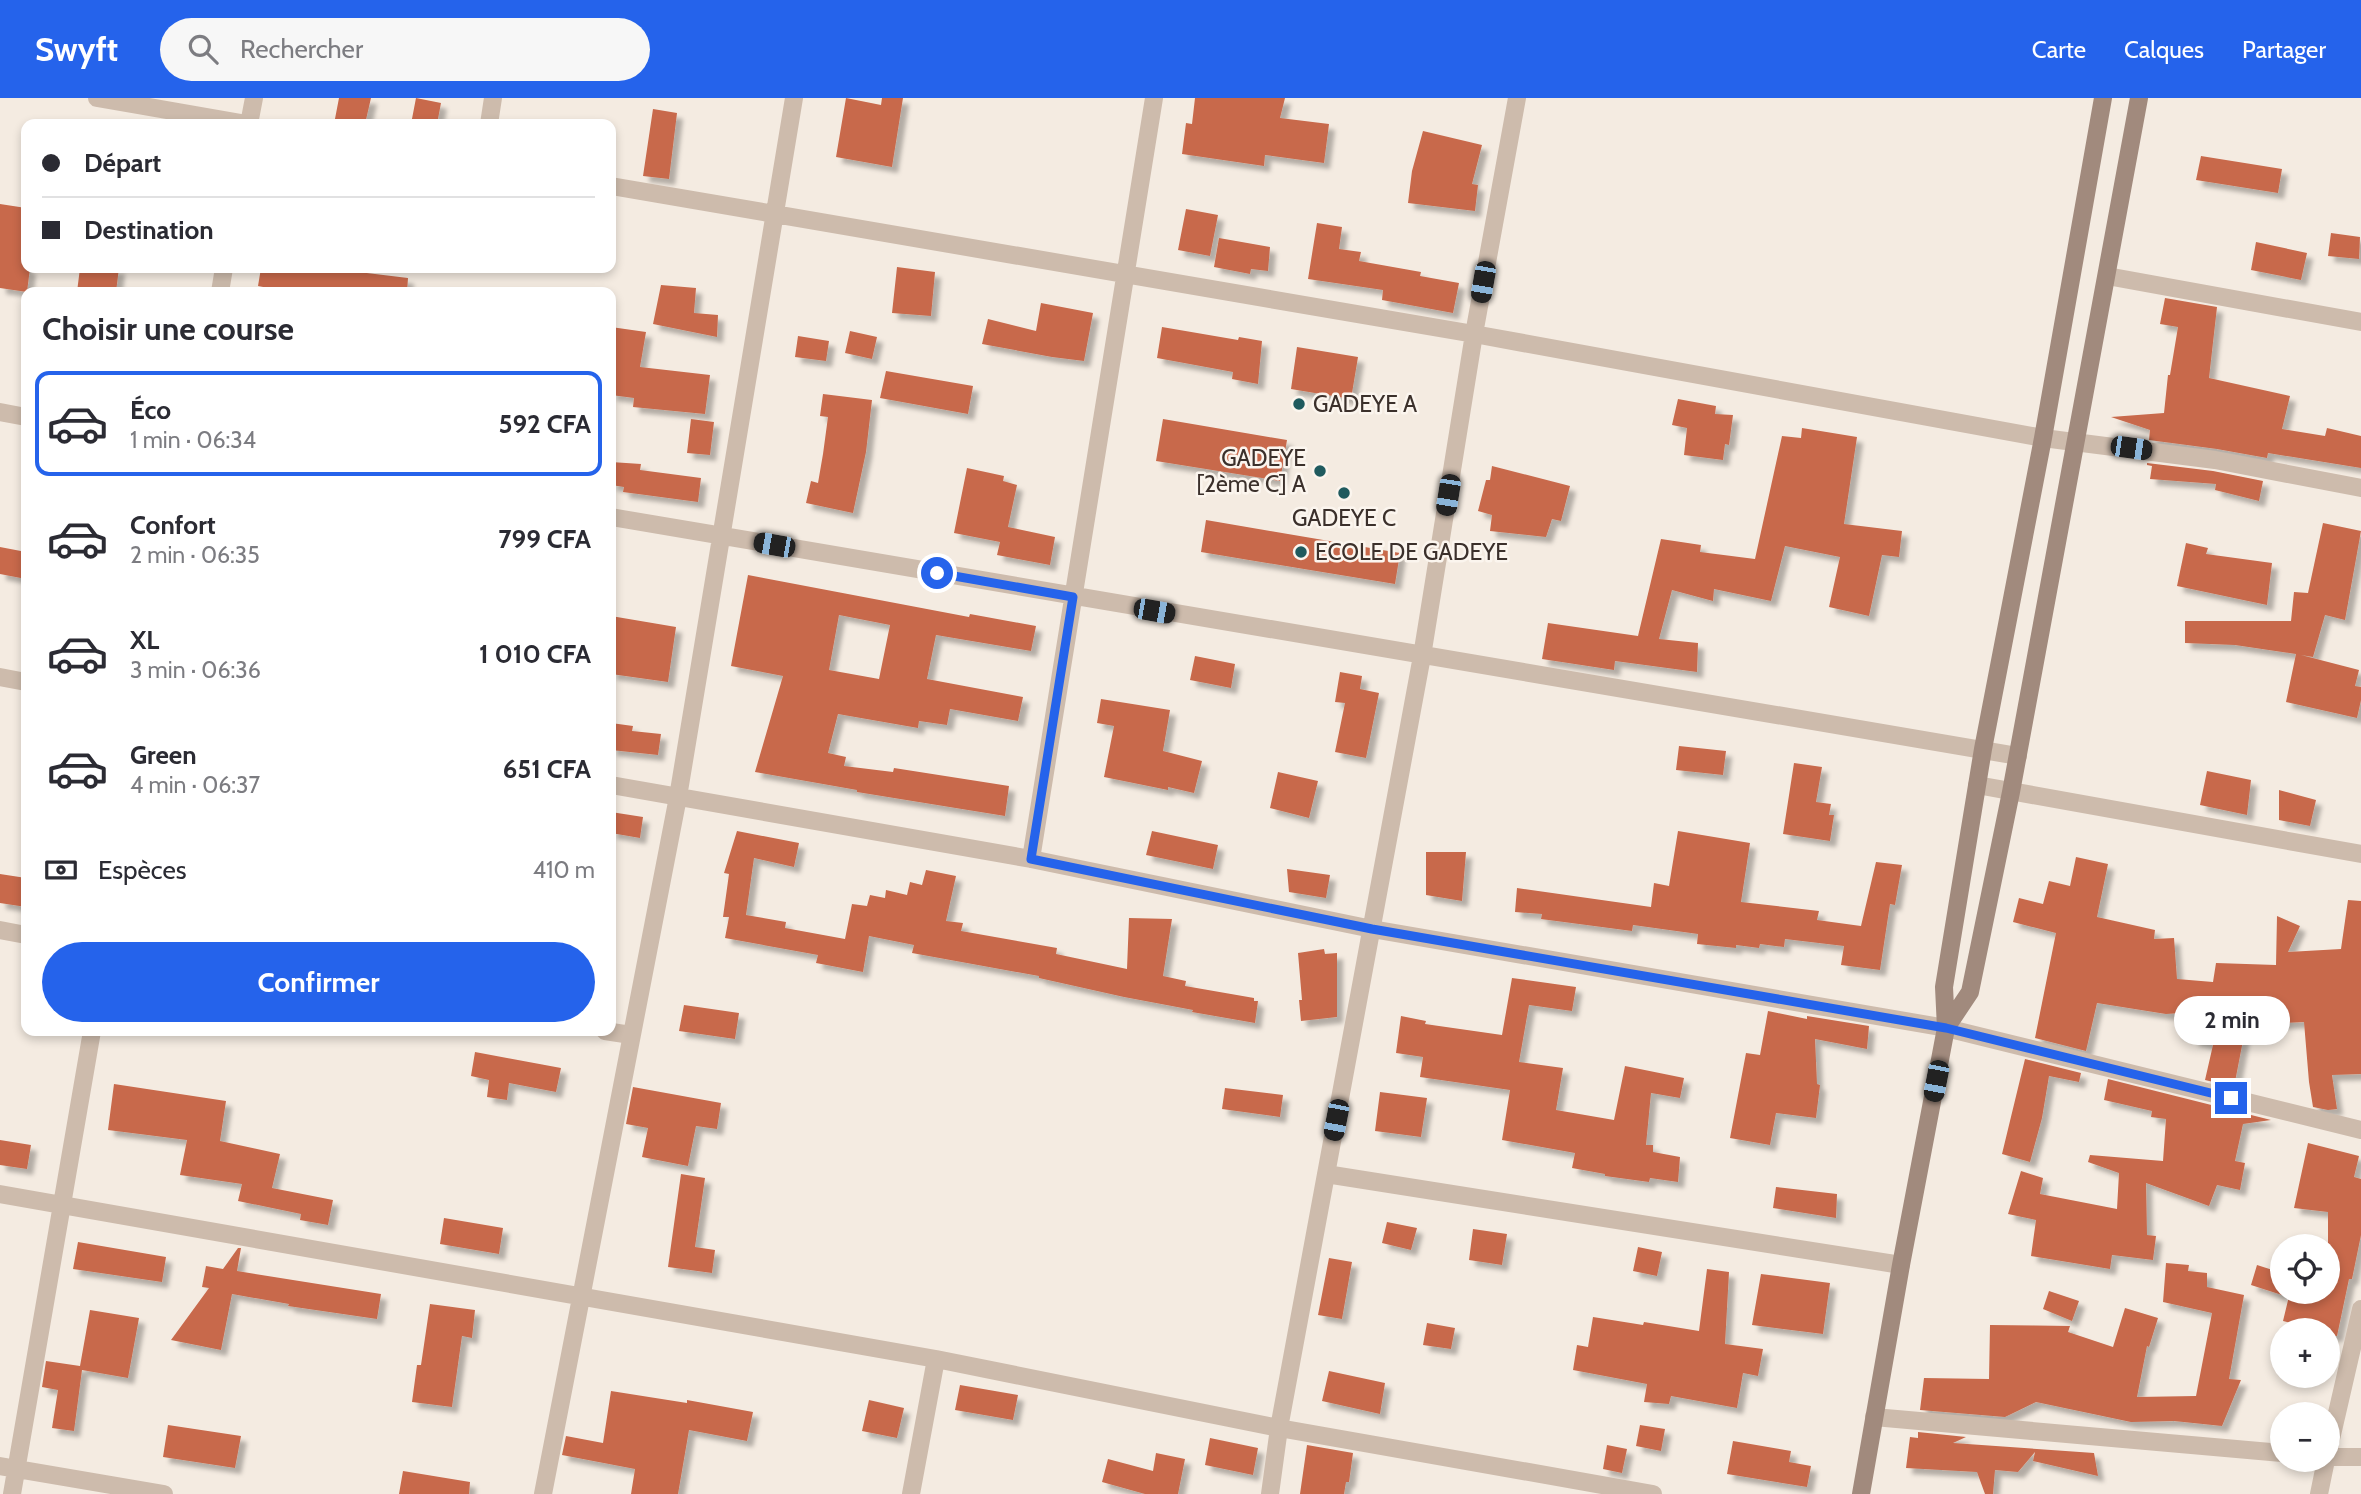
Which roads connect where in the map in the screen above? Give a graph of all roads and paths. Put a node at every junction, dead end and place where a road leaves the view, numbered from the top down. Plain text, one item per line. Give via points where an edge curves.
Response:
1 (97, 98) edge
2 (254, 98) edge
3 (493, 98) edge
4 (794, 98) edge
5 (1154, 98) edge
6 (1517, 98) edge
7 (2103, 98) edge
8 (2139, 98) edge
9 (219, 119) edge
10 (249, 119) edge
11 (490, 119) edge
12 (616, 187) edge
13 (774, 214) junction
14 (1125, 274) junction
15 (2107, 276) junction
16 (2361, 322) edge
17 (1474, 334) junction
18 (0, 412) edge
19 (21, 416) edge
20 (2043, 438) junction
21 (2076, 443) junction
22 (2361, 488) edge
23 (616, 518) edge
24 (719, 536) junction
25 (1073, 597) junction
26 (1422, 656) junction
27 (0, 677) edge
28 (21, 681) edge
29 (1983, 749) junction
30 (2018, 756) junction
31 (1977, 785) junction
32 (616, 786) edge
33 (2011, 792) junction
34 (678, 797) junction
35 (2361, 854) edge
36 (1031, 859) junction
37 (1372, 929) junction
38 (0, 930) edge
39 (21, 934) edge
40 (1946, 1028) junction
41 (616, 1033) edge
42 (631, 1035) junction
43 (91, 1036) edge
44 (2361, 1130) edge
45 (1326, 1174) junction
46 (0, 1194) edge
47 (62, 1205) junction
48 (1901, 1265) junction
49 (581, 1297) junction
50 (2361, 1309) edge
51 (936, 1359) junction
52 (2339, 1402) edge
53 (1874, 1417) junction
54 (1279, 1427) junction
55 (2270, 1452) edge
56 (2340, 1456) edge
57 (2361, 1457) edge
58 (8, 1467) edge
59 (2324, 1472) edge
60 (12, 1494) edge
61 (164, 1494) edge
62 (542, 1494) edge
63 (911, 1494) edge
64 (1270, 1494) edge
65 (1653, 1494) edge
66 (1861, 1494) edge
67 (2319, 1494) edge

1 - 9 street
2 - 10 street
3 - 11 street
4 - 13 street
5 - 14 street
6 - 17 street
7 - 20 street
8 - 15 street
12 - 13 street
13 - 14 street
13 - 24 street
14 - 17 street
14 - 25 street
15 - 16 street
15 - 21 street
17 - 20 street
17 - 26 street
18 - 19 street
20 - 21 street
20 - 29 street
21 - 22 street via 2216,460
21 - 30 street
23 - 24 street
24 - 25 street
24 - 34 street
25 - 26 street
25 - 36 street
26 - 29 street
26 - 37 street
27 - 28 street
29 - 30 street
29 - 31 street
30 - 33 street
31 - 33 street
31 - 40 street via 1944,987
32 - 34 street
33 - 35 street
33 - 40 street via 1970,992
34 - 36 street
34 - 42 street
36 - 37 street
37 - 40 street
37 - 45 street
38 - 39 street
40 - 44 street
40 - 48 street
41 - 42 street
42 - 49 street
43 - 47 street
45 - 48 street
45 - 54 street
46 - 47 street
47 - 49 street
47 - 58 street
48 - 53 street
49 - 51 street
49 - 62 street
50 - 52 street
51 - 54 street
51 - 63 street
53 - 55 street
53 - 66 street
54 - 64 street
54 - 65 street
56 - 57 street
58 - 60 street
58 - 61 street
59 - 67 street

